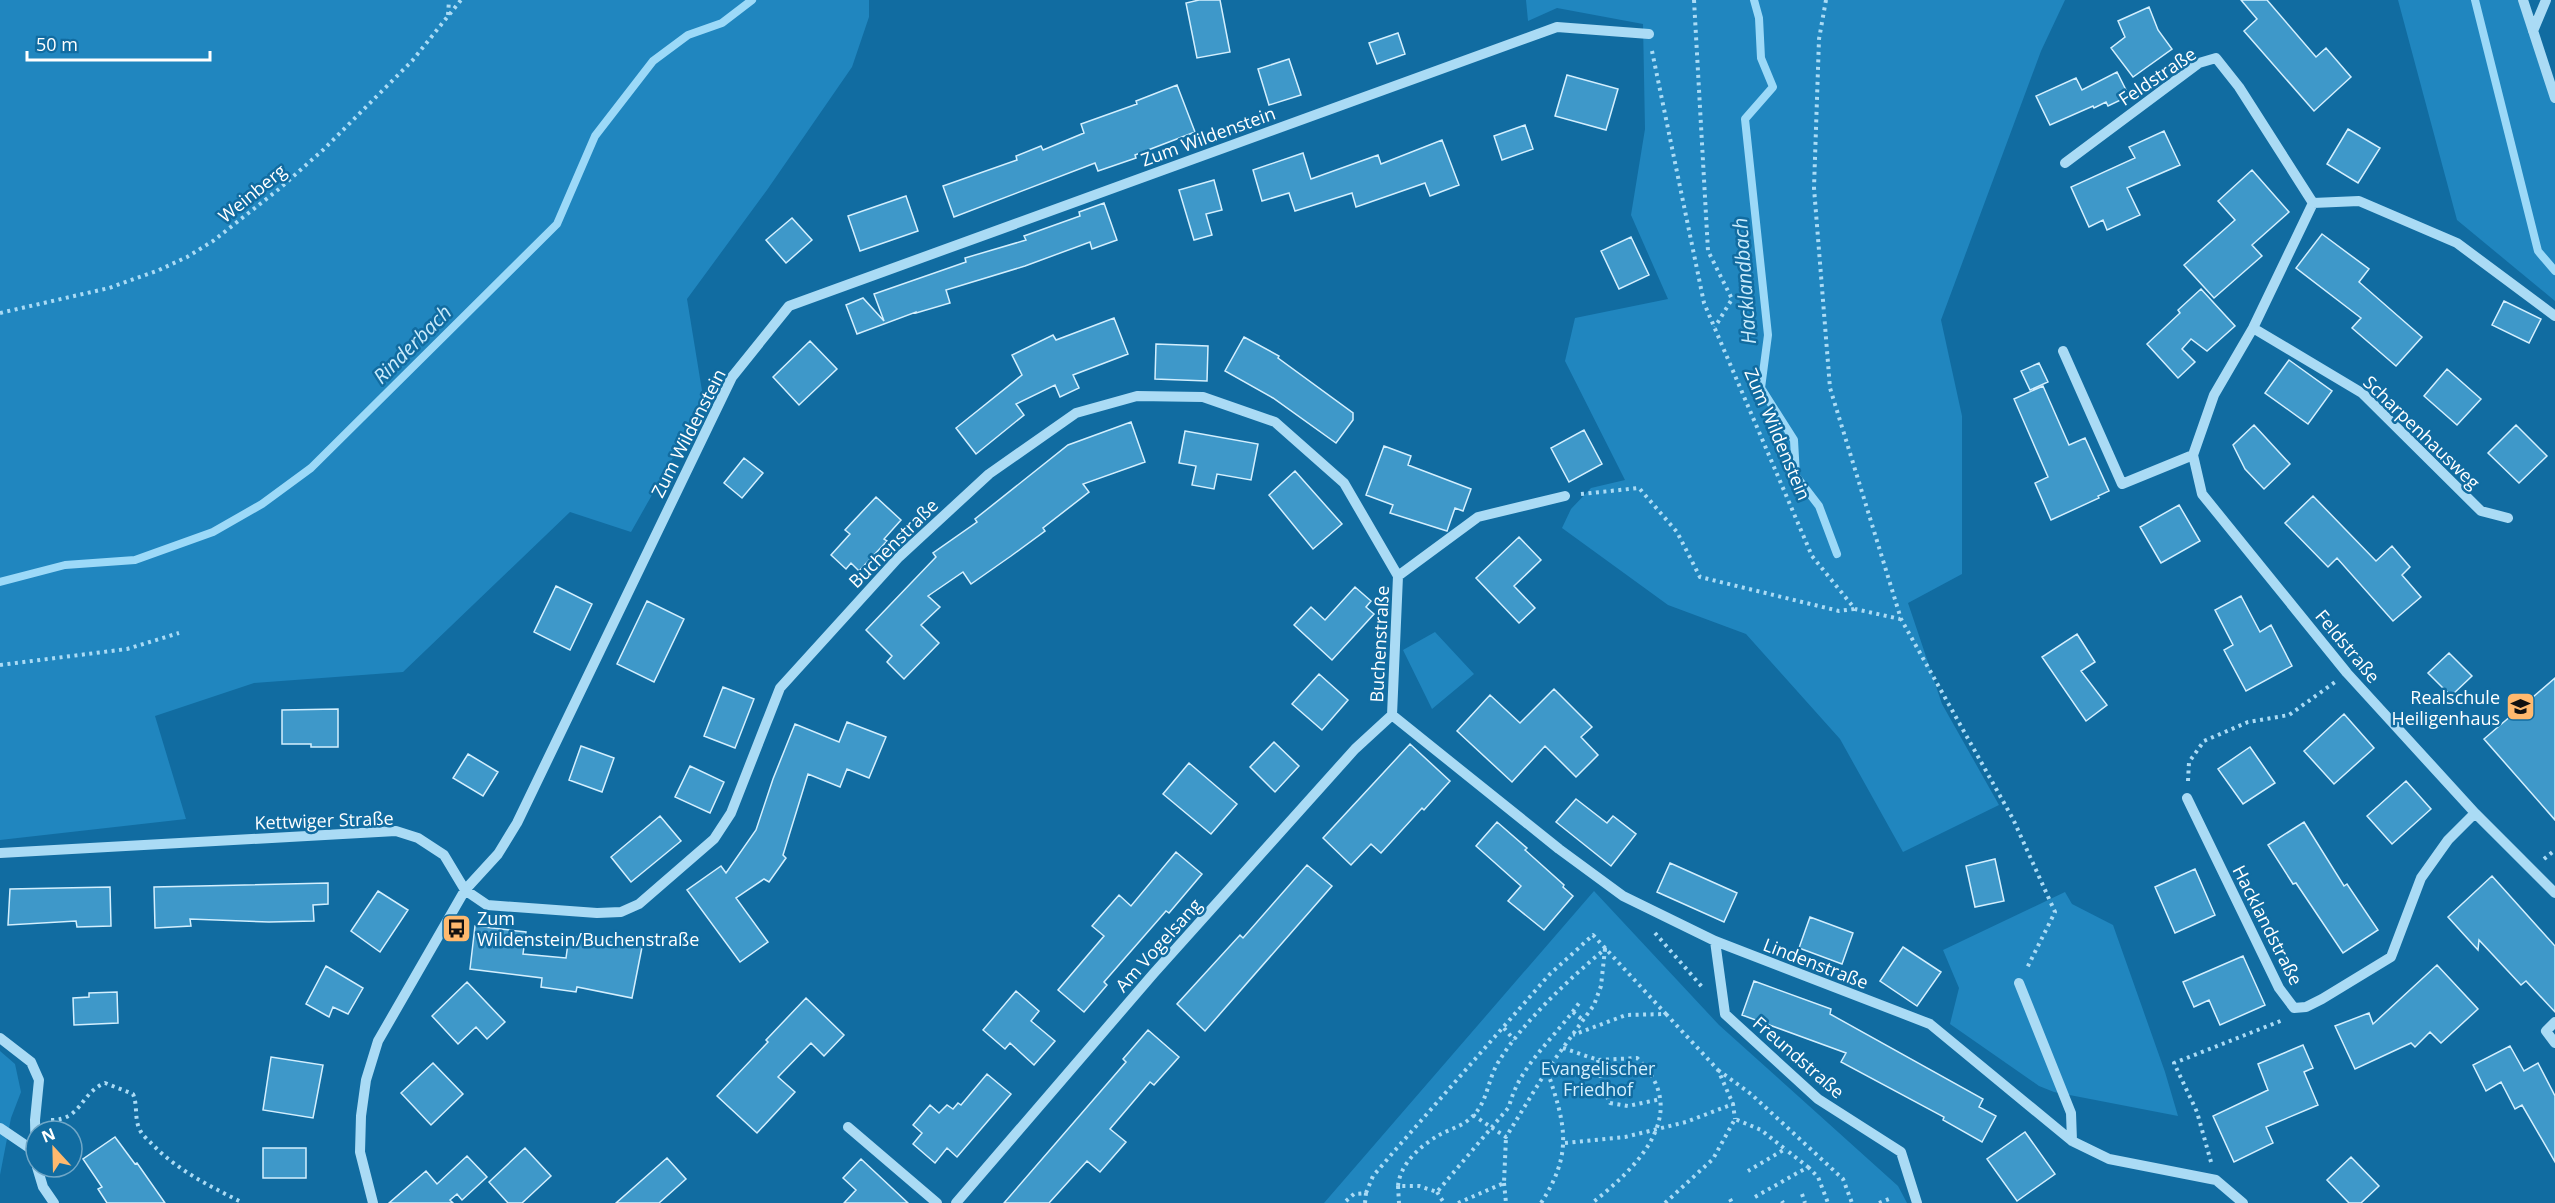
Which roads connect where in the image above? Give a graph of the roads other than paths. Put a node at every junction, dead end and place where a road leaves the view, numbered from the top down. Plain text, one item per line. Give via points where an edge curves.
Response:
1 (2523, 0) edge
2 (2546, 0) edge
3 (2533, 31) junction
4 (1649, 34) road end
5 (2555, 98) edge
6 (2065, 163) dead end
7 (2313, 203) junction
8 (2555, 316) edge
9 (2253, 328) junction
10 (2063, 351) dead end
11 (2193, 455) junction
12 (1565, 496) road end
13 (2508, 518) dead end
14 (1398, 576) junction
15 (1392, 714) junction
16 (2187, 798) road end
17 (2475, 813) junction
18 (0, 853) edge
19 (465, 890) junction
20 (2555, 893) edge
21 (1715, 941) junction
22 (2019, 983) road end
23 (2555, 1022) edge
24 (0, 1038) edge
25 (2555, 1043) edge
26 (35, 1119) edge
27 (848, 1127) dead end
28 (0, 1128) edge
29 (2072, 1141) junction
30 (24, 1144) edge
31 (40, 1179) edge
32 (54, 1203) edge
33 (373, 1203) edge
34 (937, 1203) edge
35 (956, 1203) edge
36 (1917, 1203) edge
37 (2243, 1203) edge

1 - 3 street
2 - 3 street
3 - 5 street
4 - 19 street, Zum Wildenstein via 1557,27 789,306 732,377 517,823 498,854
6 - 7 street, Feldstraße via 2199,63 2216,58
7 - 8 street via 2359,201 2457,243
7 - 9 street
9 - 11 street via 2214,395
9 - 13 street, Scharpenhausweg via 2362,393 2481,511
10 - 11 street via 2122,484
11 - 17 street, Feldstraße via 2202,494 2347,673
12 - 14 street, Buchenstraße via 1478,517
14 - 15 street, Buchenstraße
14 - 19 street, Buchenstraße via 1344,483 1275,422 1203,397 1137,396 1076,413 989,474 899,557 780,688 731,813 720,831 639,904 621,912 597,913 487,905
15 - 21 street, Lindenstraße via 1623,896
15 - 35 street, Am Vogelsang via 1154,973
16 - 17 street, Hacklandstraße via 2279,988 2294,1008 2322,999 2391,957 2421,878 2448,840
17 - 20 street, Feldstraße
18 - 19 street, Kettwiger Straße via 396,831 418,838 444,855
19 - 33 street via 378,1041 366,1080 360,1152
21 - 29 street, Lindenstraße via 1930,1024
21 - 36 street, Freundstraße via 1725,1014 1818,1099 1901,1152
22 - 29 street via 2071,1113
23 - 25 street via 2546,1031
24 - 26 street via 31,1062 39,1080
27 - 34 street
28 - 30 street
29 - 37 street, Lindenstraße via 2109,1159 2216,1180
31 - 32 street

